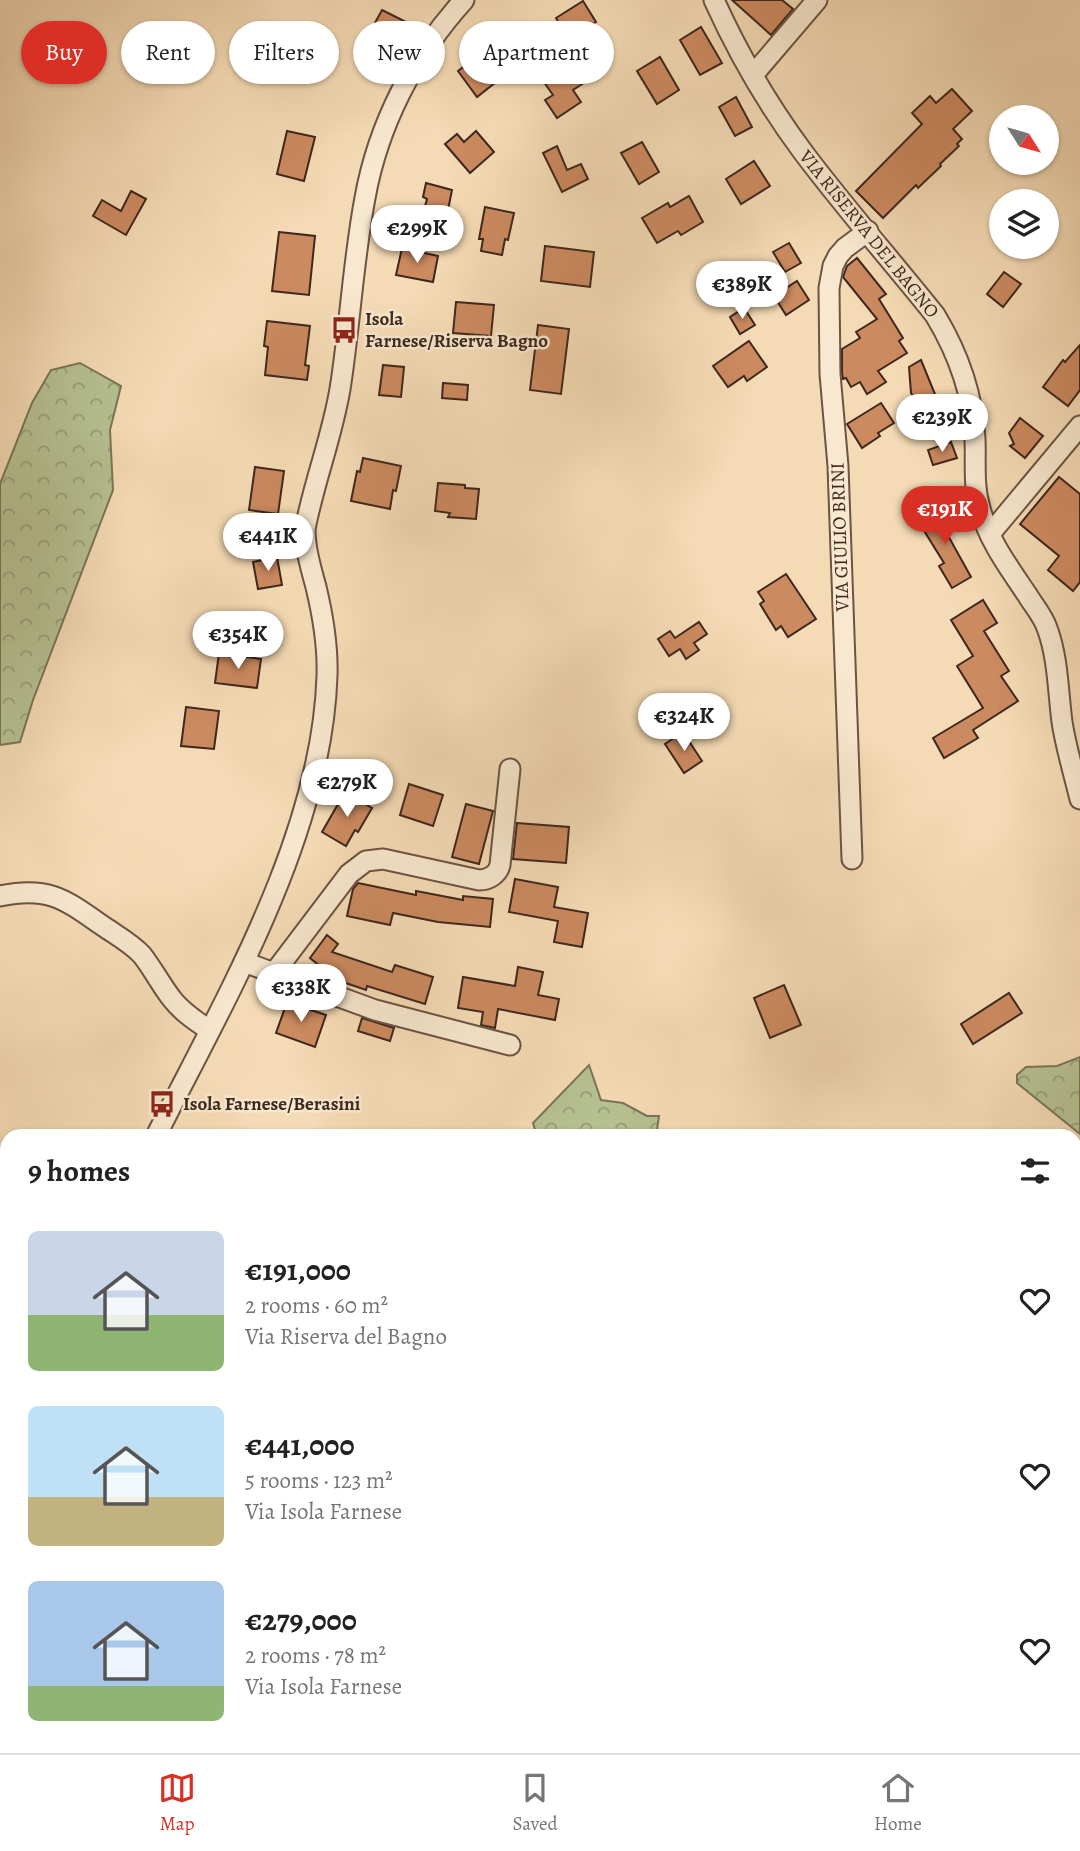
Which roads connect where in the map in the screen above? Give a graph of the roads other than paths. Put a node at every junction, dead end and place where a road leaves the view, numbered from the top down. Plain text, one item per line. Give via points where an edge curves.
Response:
1 (464, 0) edge
2 (714, 0) edge
3 (817, 0) edge
4 (753, 75) junction
5 (868, 231) junction
6 (1080, 426) edge
7 (990, 534) junction
8 (1063, 726) junction
9 (1080, 740) edge
10 (510, 769) dead end
11 (1080, 799) edge
12 (852, 859) dead end
13 (0, 896) edge
14 (244, 962) junction
15 (274, 973) junction
16 (209, 1030) junction
17 (510, 1045) dead end
18 (160, 1129) edge

1 - 14 street via 429,43 400,94 367,188 339,391 305,529 326,639 324,713 298,825
2 - 4 street, VIA RISERVA DEL BAGNO
3 - 4 street
4 - 5 street, VIA RISERVA DEL BAGNO via 803,151
5 - 7 street, VIA RISERVA DEL BAGNO via 935,314 958,359 974,419 976,495
5 - 12 street, VIA GIULIO BRINI via 838,256 829,288
6 - 7 street
7 - 8 street, VIA RISERVA DEL BAGNO via 1048,630
8 - 9 street
8 - 11 street, VIA RISERVA DEL BAGNO
10 - 15 street via 496,873 479,880 383,859 359,864
13 - 16 street via 31,891 68,902 133,946 173,1000
14 - 15 street
14 - 16 street
15 - 17 street via 375,1010
16 - 18 street

